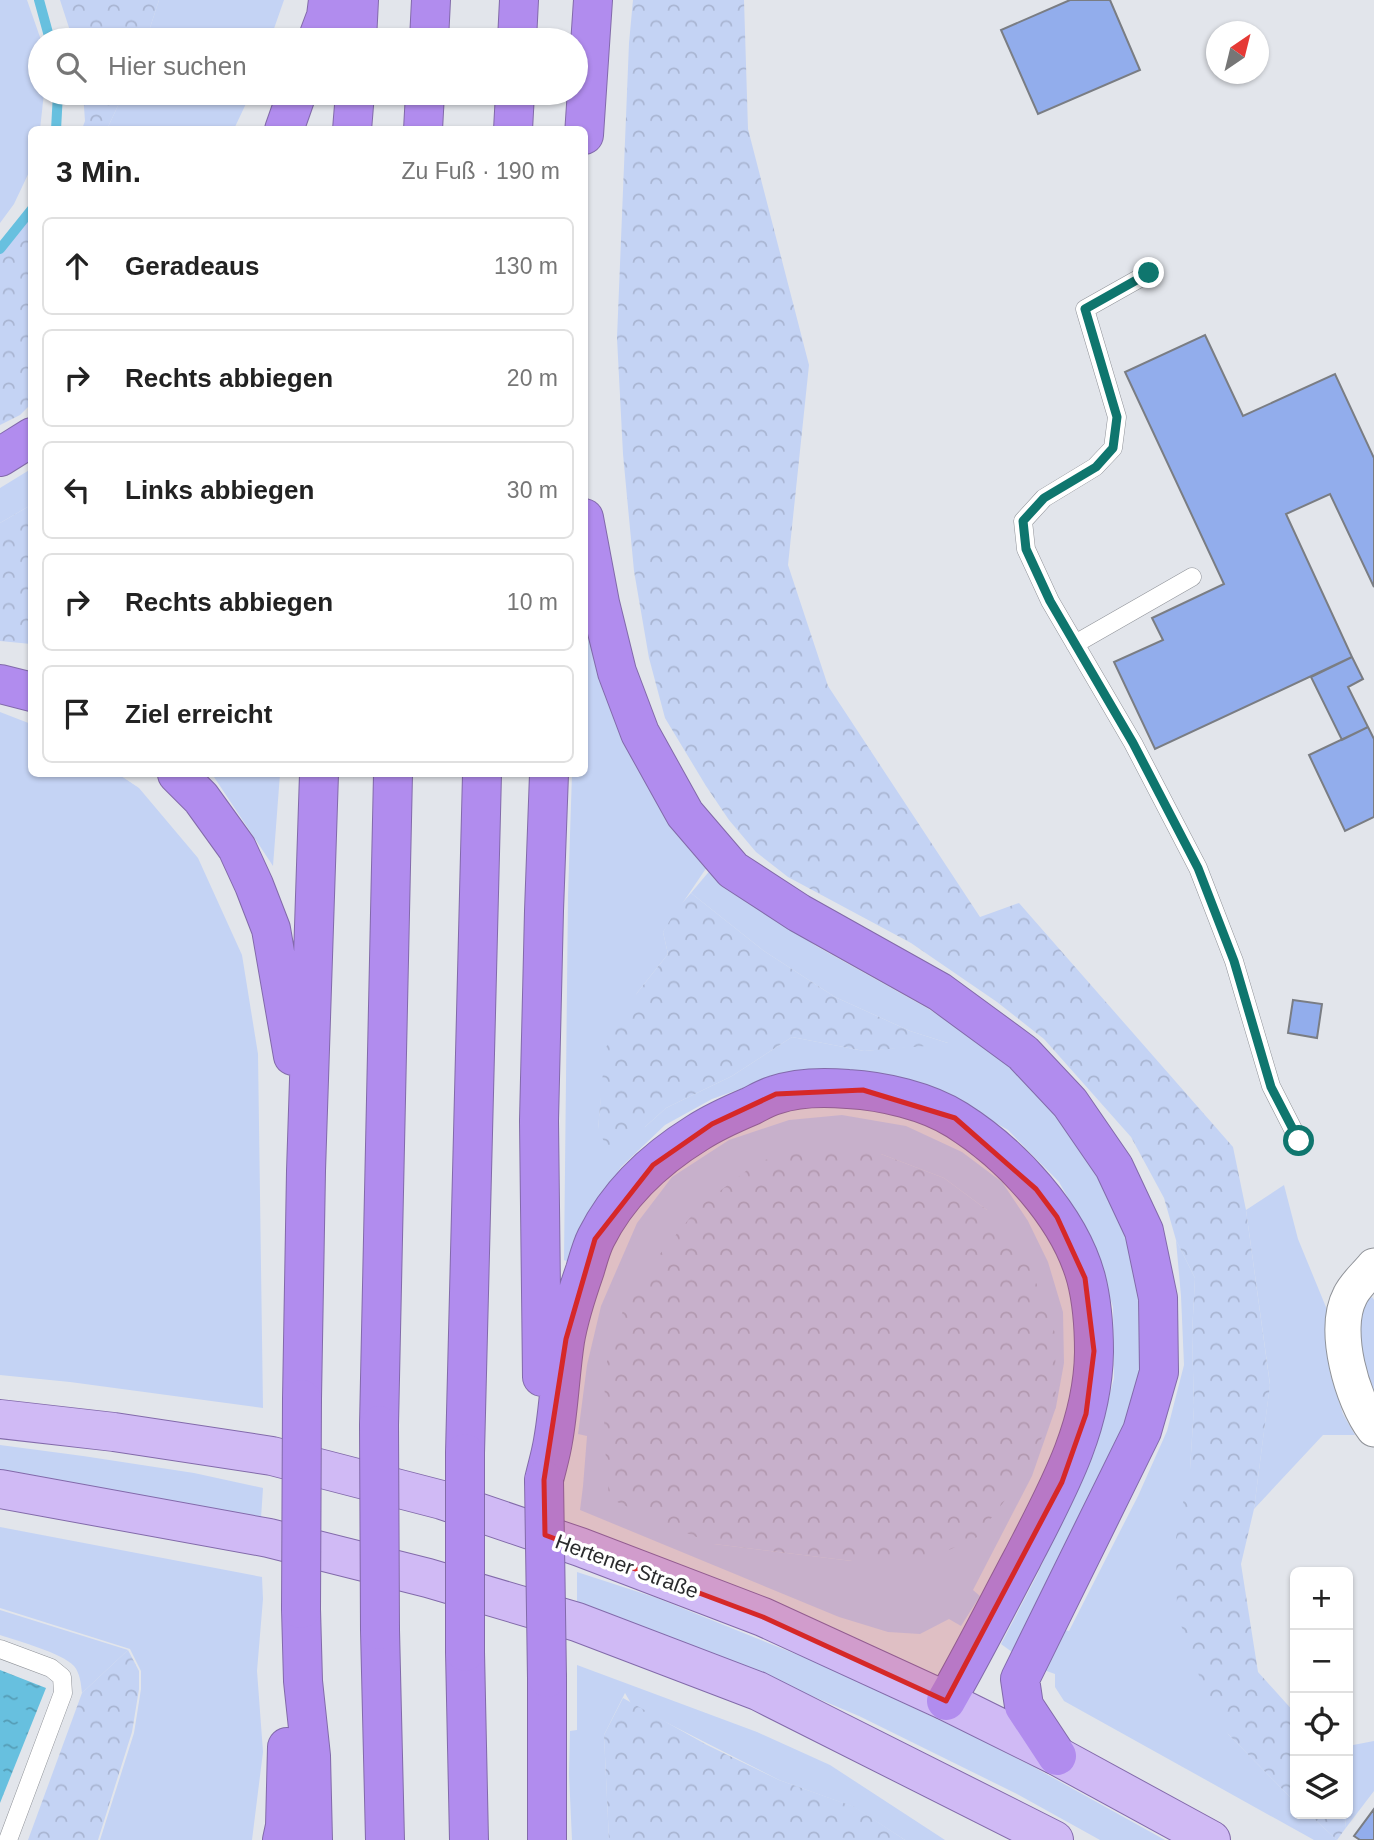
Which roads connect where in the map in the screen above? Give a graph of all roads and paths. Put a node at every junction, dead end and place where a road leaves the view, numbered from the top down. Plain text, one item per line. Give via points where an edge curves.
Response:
1 (328, 0) edge
2 (359, 0) edge
3 (431, 0) edge
4 (519, 0) edge
5 (593, 0) edge
6 (322, 28) edge
7 (358, 28) edge
8 (430, 28) edge
9 (518, 28) edge
10 (588, 75) edge
11 (293, 105) edge
12 (354, 105) edge
13 (424, 105) edge
14 (514, 105) edge
15 (586, 105) edge
16 (286, 126) edge
17 (352, 126) edge
18 (423, 126) edge
19 (513, 126) edge
20 (585, 126) edge
21 (1149, 273) dead end
22 (28, 440) edge
23 (0, 457) edge
24 (588, 539) edge
25 (1192, 578) dead end
26 (1075, 644) junction
27 (0, 684) edge
28 (28, 691) edge
29 (180, 777) edge
30 (319, 777) edge
31 (393, 777) edge
32 (482, 777) edge
33 (549, 777) edge
34 (1299, 1141) dead end
35 (306, 1171) junction
36 (1374, 1266) edge
37 (0, 1419) edge
38 (1374, 1429) edge
39 (544, 1480) junction
40 (0, 1489) edge
41 (0, 1649) edge
42 (303, 1681) junction
43 (946, 1701) junction
44 (1057, 1756) junction
45 (8, 1840) edge
46 (282, 1840) edge
47 (313, 1840) edge
48 (385, 1840) edge
49 (469, 1840) edge
50 (547, 1840) edge
51 (1054, 1840) edge
52 (1211, 1840) edge

1 - 6 highway
2 - 7 highway
3 - 8 highway
4 - 9 highway
5 - 10 highway
11 - 16 highway
12 - 17 highway
13 - 18 highway
14 - 19 highway
15 - 20 highway
21 - 26 lane via 1085,309 1117,417 1113,448 1096,467 1044,498 1023,521 1026,549
22 - 23 highway
24 - 44 highway via 617,672 640,733 685,814 733,870 799,914 940,992 1023,1052 1070,1103 1114,1167 1144,1231 1158,1298 1159,1372 1142,1431 1020,1679 1024,1706
25 - 26 lane
26 - 34 lane via 1198,868 1234,961 1271,1087
27 - 28 highway
29 - 35 highway via 237,848 271,929 292,1048
30 - 35 highway
31 - 48 highway, bridge via 379,1425
32 - 49 highway, bridge via 465,1453
33 - 39 highway via 539,1121
35 - 42 highway, bridge
36 - 38 street via 1350,1295 1342,1327 1358,1401
37 - 43 main road, Hertener Straße via 272,1457 442,1500 764,1617
39 - 43 highway via 565,1339 579,1284 595,1240 619,1201 653,1165 712,1124 776,1094 805,1089 844,1088 891,1095 955,1118 1014,1166 1057,1217 1085,1278 1094,1351 1086,1414 1062,1482
39 - 50 highway, bridge
40 - 51 main road via 269,1538 577,1622 758,1691
41 - 45 lane via 51,1668 62,1677 63,1693
42 - 46 highway via 286,1750
42 - 47 highway
43 - 44 main road, Hertener Straße
44 - 52 main road, Hertener Straße

